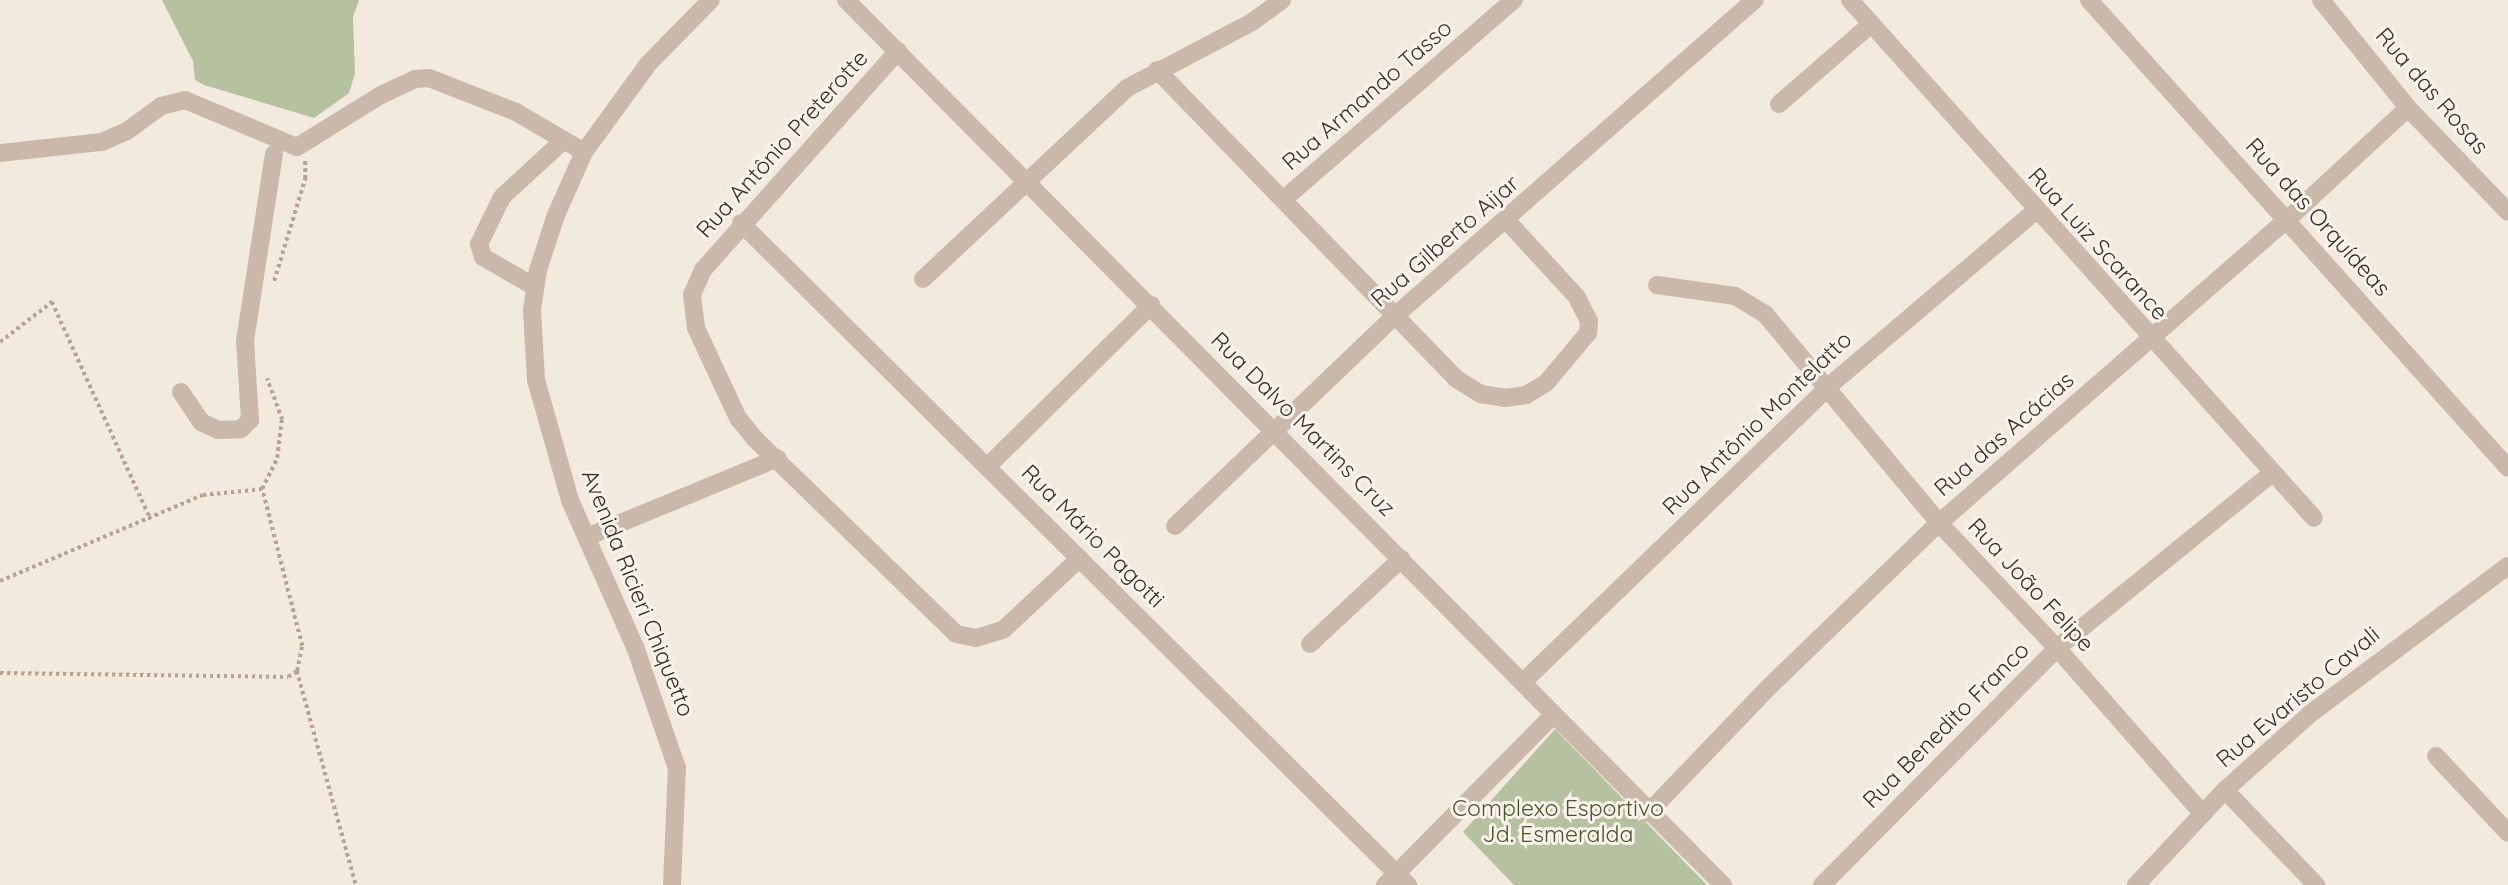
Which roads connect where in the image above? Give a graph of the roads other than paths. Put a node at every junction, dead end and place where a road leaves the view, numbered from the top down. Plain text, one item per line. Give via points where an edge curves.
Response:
1 (711, 0) edge
2 (846, 0) edge
3 (1282, 0) edge
4 (1514, 0) edge
5 (1755, 0) edge
6 (1850, 0) edge
7 (2089, 0) edge
8 (2321, 0) edge
9 (1871, 24) junction
10 (898, 51) junction
11 (1157, 70) junction
12 (1779, 104) dead end
13 (2408, 107) junction
14 (564, 140) junction
15 (584, 152) junction
16 (0, 153) edge
17 (275, 154) dead end
18 (1026, 181) junction
19 (1284, 199) junction
20 (2035, 211) junction
21 (2508, 212) edge
22 (2288, 219) junction
23 (1506, 220) junction
24 (741, 223) junction
25 (923, 279) dead end
26 (1657, 285) dead end
27 (536, 287) junction
28 (1151, 304) junction
29 (1396, 315) junction
30 (2150, 338) junction
31 (1829, 386) junction
32 (181, 392) dead end
33 (1275, 430) junction
34 (778, 458) junction
35 (989, 465) junction
36 (2508, 468) edge
37 (2272, 473) junction
38 (2314, 518) dead end
39 (1939, 523) junction
40 (1175, 526) dead end
41 (589, 536) junction
42 (1080, 558) junction
43 (1401, 559) junction
44 (2505, 576) edge
45 (1310, 644) dead end
46 (2057, 648) junction
47 (1523, 682) junction
48 (1553, 715) junction
49 (2436, 756) dead end
50 (2225, 790) junction
51 (1648, 814) junction
52 (2203, 814) junction
53 (2508, 833) edge
54 (1397, 881) edge
55 (672, 885) edge
56 (1723, 885) edge
57 (1822, 885) edge
58 (2136, 885) edge
59 (2316, 885) edge

1 - 15 street, Avenida Ricieri Chiquetto via 649,63
2 - 10 street, Rua Dalvo Martins Cruz
3 - 11 street via 1252,22
4 - 19 street, Rua Armando Tasso
5 - 23 street, Rua Gilberto Aijar
6 - 9 street, Rua Luiz Scarance
7 - 22 street, Rua das Orquídeas
8 - 13 street, Rua das Rosas
9 - 12 street
9 - 20 street, Rua Luiz Scarance
10 - 18 street, Rua Dalvo Martins Cruz
10 - 24 street, Rua Antônio Preterotte
11 - 18 street via 1127,88
11 - 19 street
13 - 21 street, Rua das Rosas
13 - 22 street, Rua das Acácias
14 - 15 street
14 - 16 street via 516,113 443,82 415,79 297,147 185,100 162,106 102,142
14 - 27 street via 502,197 479,243 483,257
15 - 27 street, Avenida Ricieri Chiquetto via 556,215
17 - 32 street via 246,327 250,420 241,429 218,430 201,422
18 - 25 street
18 - 28 street, Rua Dalvo Martins Cruz
19 - 29 street
20 - 30 street, Rua Luiz Scarance
20 - 31 street, Rua Antônio Montelatto
22 - 30 street, Rua das Acácias
22 - 36 street, Rua das Orquídeas
23 - 29 street, Rua Gilberto Aijar
23 - 29 street via 1576,296 1589,321 1588,333 1546,383 1506,398 1481,394 1455,378
24 - 34 street, Rua Antônio Preterotte via 703,270 692,295 696,328 738,418
24 - 35 street, Rua Mário Pagotti
26 - 31 street, Rua João Felipe via 1735,296 1752,304
27 - 41 street, Avenida Ricieri Chiquetto via 532,344 536,380 569,500
28 - 33 street, Rua Dalvo Martins Cruz
28 - 35 street
29 - 33 street, Rua Gilberto Aijar
30 - 37 street, Rua Luiz Scarance
30 - 39 street, Rua das Acácias
31 - 39 street, Rua João Felipe
31 - 47 street, Rua Antônio Montelatto
33 - 40 street, Rua Gilberto Aijar
33 - 43 street, Rua Dalvo Martins Cruz
34 - 41 street
34 - 42 street via 956,634 976,638 1003,630
35 - 42 street, Rua Mário Pagotti
37 - 38 street, Rua Luiz Scarance
37 - 46 street, Rua Benedito Franco
39 - 46 street, Rua João Felipe
39 - 51 street, Rua das Acácias via 1770,686
41 - 55 street, Avenida Ricieri Chiquetto via 652,690 677,768
42 - 54 street, Rua Mário Pagotti
43 - 45 street
43 - 47 street, Rua Dalvo Martins Cruz
44 - 50 street, Rua Evaristo Cavali via 2311,714
46 - 52 street, Rua João Felipe
46 - 57 street, Rua Benedito Franco
47 - 48 street, Rua Dalvo Martins Cruz
48 - 51 street, Rua Dalvo Martins Cruz
48 - 54 street
49 - 53 street
50 - 52 street, Rua Evaristo Cavali
50 - 59 street
51 - 56 street, Rua Dalvo Martins Cruz
52 - 58 street, Rua Evaristo Cavali

